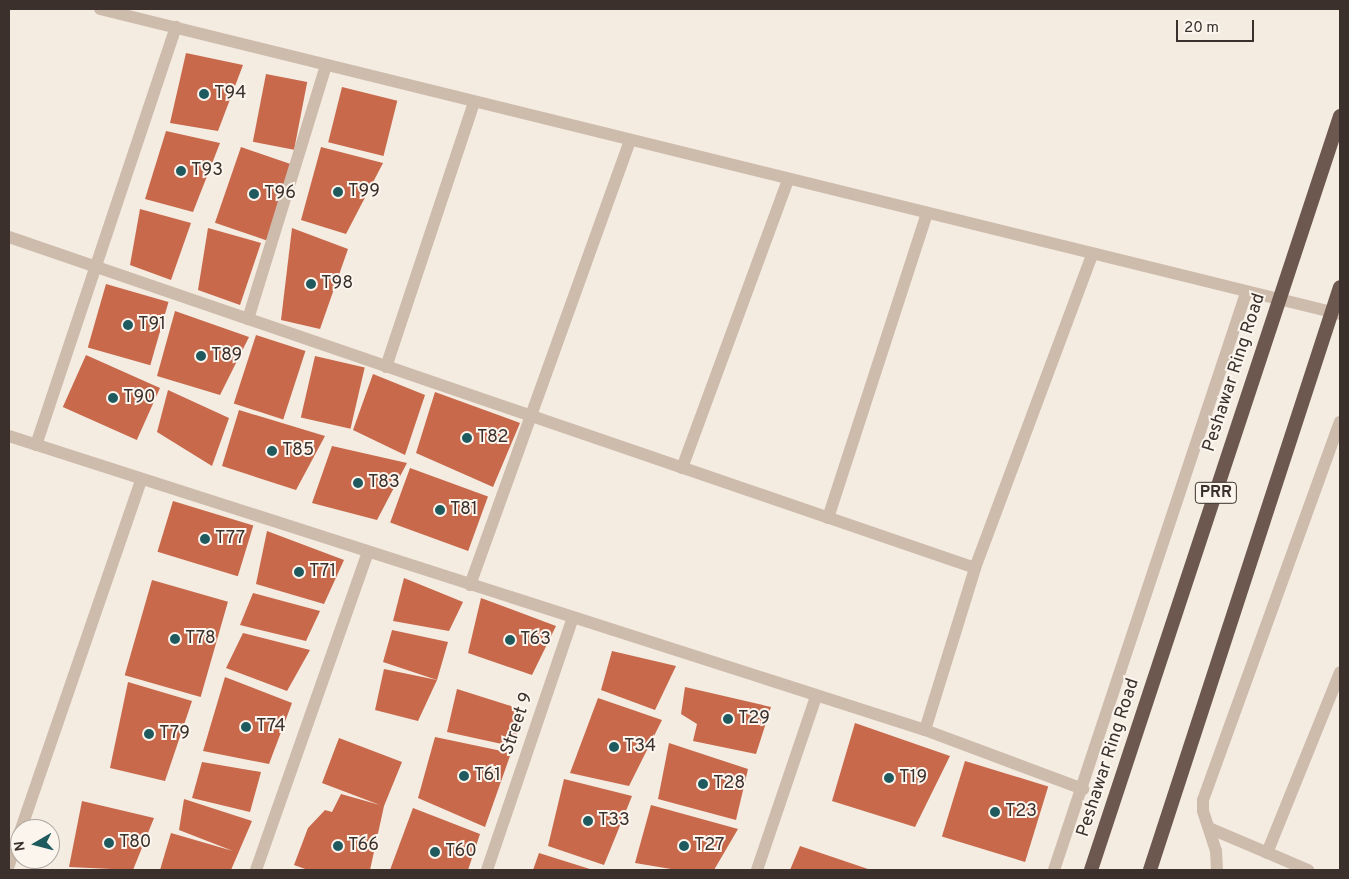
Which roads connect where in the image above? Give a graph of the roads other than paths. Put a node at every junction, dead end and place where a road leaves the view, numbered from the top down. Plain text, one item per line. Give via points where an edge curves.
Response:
1 (100, 9) edge
2 (176, 27) junction
3 (326, 64) junction
4 (474, 102) junction
5 (1340, 116) edge
6 (630, 141) junction
7 (788, 180) junction
8 (927, 214) junction
9 (9, 237) edge
10 (1092, 254) junction
11 (96, 267) junction
12 (1340, 287) edge
13 (1246, 293) junction
14 (1340, 314) edge
15 (248, 319) junction
16 (386, 366) junction
17 (531, 416) junction
18 (1340, 422) edge
19 (9, 436) edge
20 (36, 445) junction
21 (682, 468) junction
22 (141, 480) junction
23 (828, 518) junction
24 (367, 554) junction
25 (975, 568) junction
26 (470, 585) junction
27 (573, 618) junction
28 (1340, 672) edge
29 (816, 697) junction
30 (925, 730) junction
31 (1083, 789) junction
32 (25, 819) edge
33 (1209, 828) junction
34 (1267, 853) junction
35 (256, 870) edge
36 (487, 870) edge
37 (757, 870) edge
38 (1054, 870) edge
39 (1091, 870) edge
40 (1150, 870) edge
41 (1217, 870) edge
42 (1308, 870) edge

1 - 2 street
2 - 3 street
2 - 11 street
3 - 4 street
3 - 15 street
4 - 6 street
4 - 16 street
5 - 39 highway, Peshawar Ring Road / PRR, bridge
6 - 7 street
6 - 17 street
7 - 8 street
7 - 21 street
8 - 10 street
8 - 23 street
9 - 11 street
10 - 13 street
10 - 25 street
11 - 15 street
11 - 20 street
12 - 40 highway, bridge
13 - 14 street
13 - 31 street
15 - 16 street
16 - 17 street
17 - 21 street
17 - 26 street
18 - 33 street via 1206,790 1203,811
19 - 20 street
20 - 22 street
21 - 23 street
22 - 24 street
22 - 32 street
23 - 25 street
24 - 26 street
24 - 35 street
25 - 30 street
26 - 27 street
27 - 29 street
27 - 36 street, Street 9
28 - 34 street
29 - 30 street
29 - 37 street
30 - 31 street
31 - 38 street
33 - 34 street
33 - 41 street via 1216,851
34 - 42 street

